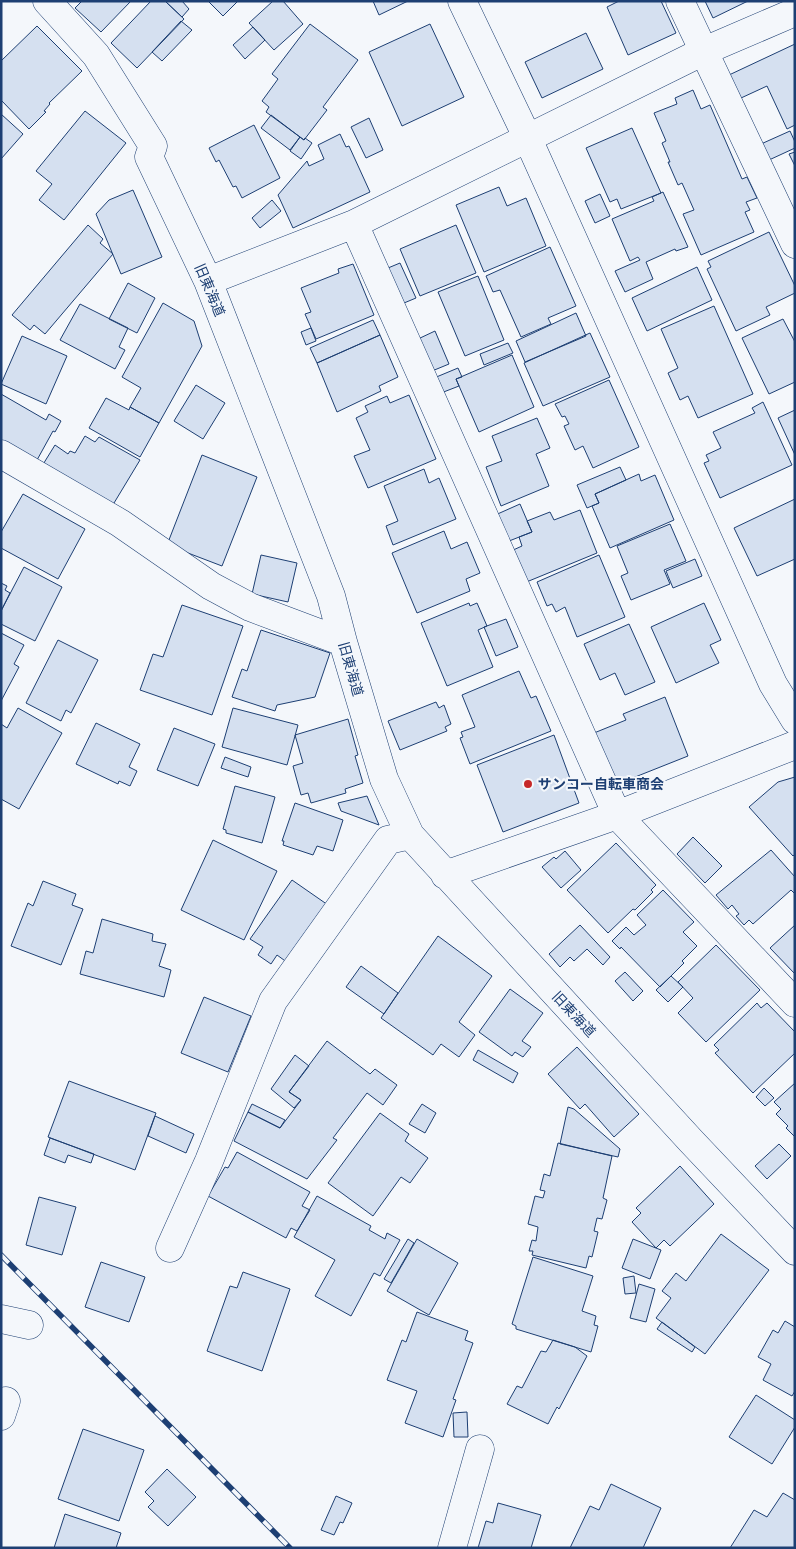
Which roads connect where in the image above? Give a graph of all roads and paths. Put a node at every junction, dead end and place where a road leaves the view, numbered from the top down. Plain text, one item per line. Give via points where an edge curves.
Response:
1 (47, 1) edge
2 (462, 1) edge
3 (680, 1) edge
4 (795, 12) edge
5 (704, 51) junction
6 (528, 139) junction
7 (354, 224) junction
8 (795, 244) edge
9 (208, 281) junction
10 (1, 454) edge
11 (343, 642) junction
12 (795, 720) edge
13 (795, 745) edge
14 (617, 815) junction
15 (410, 835) junction
16 (445, 875) junction
17 (795, 1003) edge
18 (170, 1248) dead end
19 (795, 1251) edge
20 (1, 1318) edge
21 (29, 1325) dead end
22 (480, 1448) dead end
23 (452, 1548) edge

1 - 9 street, 旧東海道 via 96,55 153,146 149,157
2 - 6 street
3 - 5 street
4 - 5 street
5 - 6 street
5 - 8 street
6 - 7 street
6 - 12 street via 773,684
7 - 9 street
7 - 14 street
9 - 11 street, 旧東海道 via 332,596
10 - 11 street via 120,523 211,586 250,607
11 - 15 street, 旧東海道 via 384,779
13 - 14 street
14 - 16 street
14 - 17 street
15 - 16 street, 旧東海道
15 - 18 street via 388,840 273,1001 209,1161
16 - 19 street, 旧東海道
20 - 21 street
22 - 23 street

